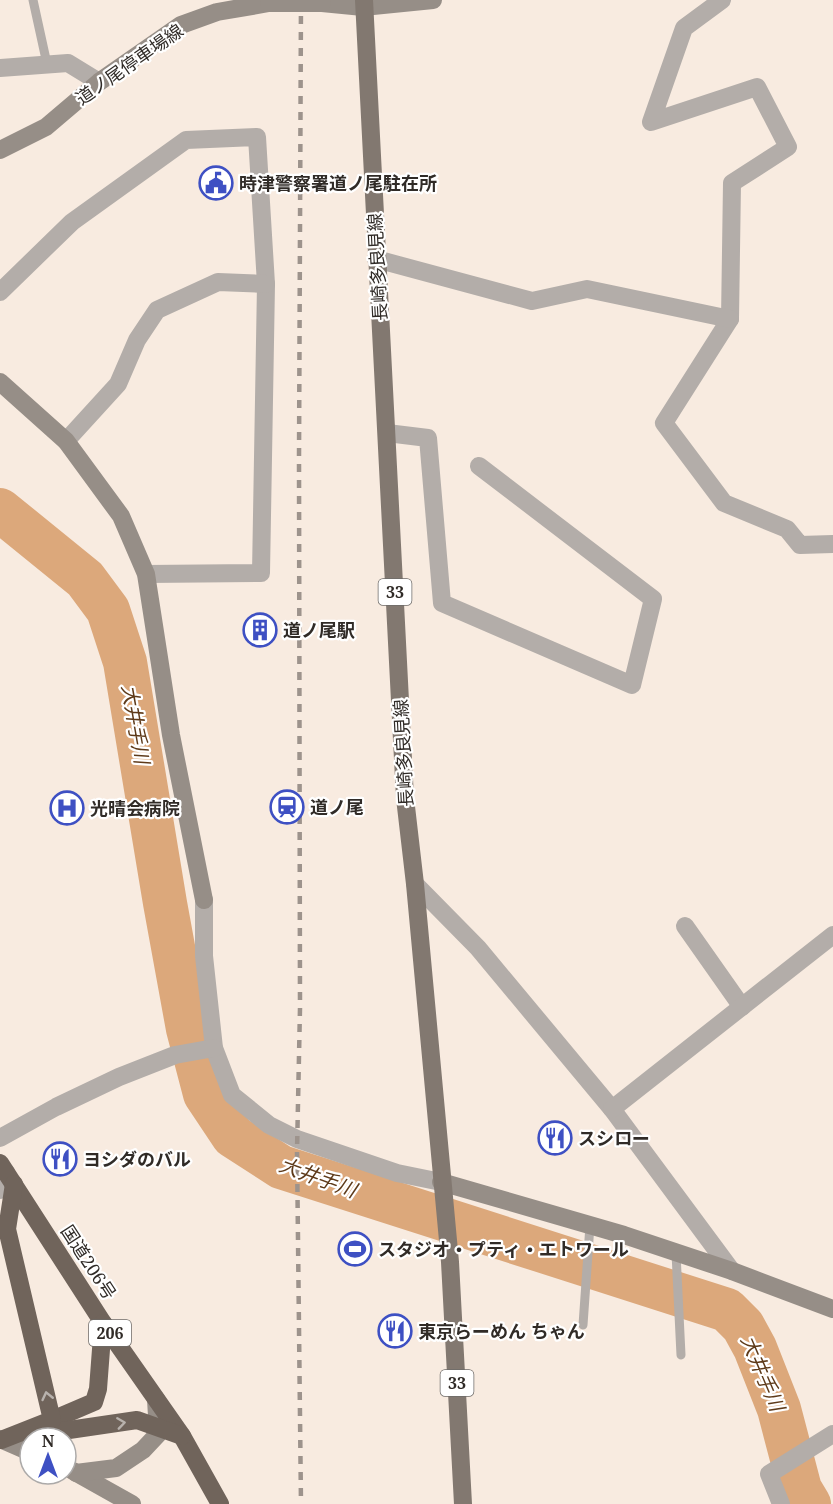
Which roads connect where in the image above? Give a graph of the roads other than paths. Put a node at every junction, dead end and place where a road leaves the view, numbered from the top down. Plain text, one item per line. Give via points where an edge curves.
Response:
1 (33, 0) edge
2 (433, 0) edge
3 (722, 0) edge
4 (364, 4) edge
5 (47, 64) junction
6 (0, 68) edge
7 (99, 82) junction
8 (0, 150) edge
9 (376, 259) junction
10 (266, 284) junction
11 (0, 292) edge
12 (730, 319) junction
13 (0, 382) edge
14 (387, 433) junction
15 (66, 441) junction
16 (479, 466) dead end
17 (833, 544) edge
18 (146, 574) junction
19 (415, 884) junction
20 (685, 926) dead end
21 (833, 935) edge
22 (742, 1007) junction
23 (210, 1049) junction
24 (612, 1109) junction
25 (0, 1138) edge
26 (5, 1177) edge
27 (441, 1182) junction
28 (590, 1226) junction
29 (677, 1254) junction
30 (732, 1271) junction
31 (833, 1310) edge
32 (103, 1323) junction
33 (583, 1325) dead end
34 (681, 1355) dead end
35 (156, 1399) junction
36 (52, 1420) junction
37 (158, 1428) junction
38 (182, 1436) junction
39 (831, 1436) edge
40 (0, 1439) edge
41 (18, 1447) edge
42 (78, 1471) edge
43 (78, 1475) edge
44 (132, 1504) edge
45 (220, 1504) edge
46 (464, 1504) edge
47 (781, 1504) edge

1 - 5 lane
2 - 4 street
3 - 12 street via 684,28 651,122 757,87 788,147 732,183
4 - 7 street, 道ノ尾停車場線, bridge via 269,3 217,12 181,25
4 - 9 main road, 長崎多良見線 / 33
5 - 6 street
5 - 7 street via 68,63
7 - 8 street, 道ノ尾停車場線 via 46,127
9 - 12 street via 532,301 587,289
9 - 14 main road, 長崎多良見線 / 33
10 - 11 street via 257,137 186,140 72,222
10 - 15 street via 218,282 157,310 137,340 118,384
10 - 18 street via 261,573
12 - 17 street via 664,423 724,503 788,529 800,545
13 - 15 street
14 - 16 street via 428,438 442,603 632,685 653,599
14 - 19 main road, 長崎多良見線 / 33 via 405,798
15 - 18 street via 121,516
18 - 23 street via 171,735 204,900
19 - 24 street via 478,948
19 - 27 main road, 長崎多良見線 / 33
20 - 22 street
21 - 22 street
22 - 24 street
23 - 25 street via 175,1055 119,1077
23 - 27 street via 232,1095 269,1125 297,1139 397,1173
24 - 30 street
26 - 32 highway, 国道206号 / 206
36 -> 26 highway via 7,1228
27 - 28 street
27 - 46 main road, 長崎多良見線 / 33 via 450,1262
28 - 29 street
28 - 33 lane
29 - 30 street
29 - 34 lane
30 - 31 street
32 - 35 highway, 国道206号 / 206
32 - 36 highway via 94,1402
35 - 37 street
35 - 38 highway, 国道206号 / 206
36 - 40 highway
37 - 38 highway
40 -> 37 highway via 137,1420
37 - 42 street via 158,1434 143,1450 116,1468
38 - 45 highway, 国道206号 / 206
39 - 47 street via 769,1474
40 - 41 street
43 - 44 street

